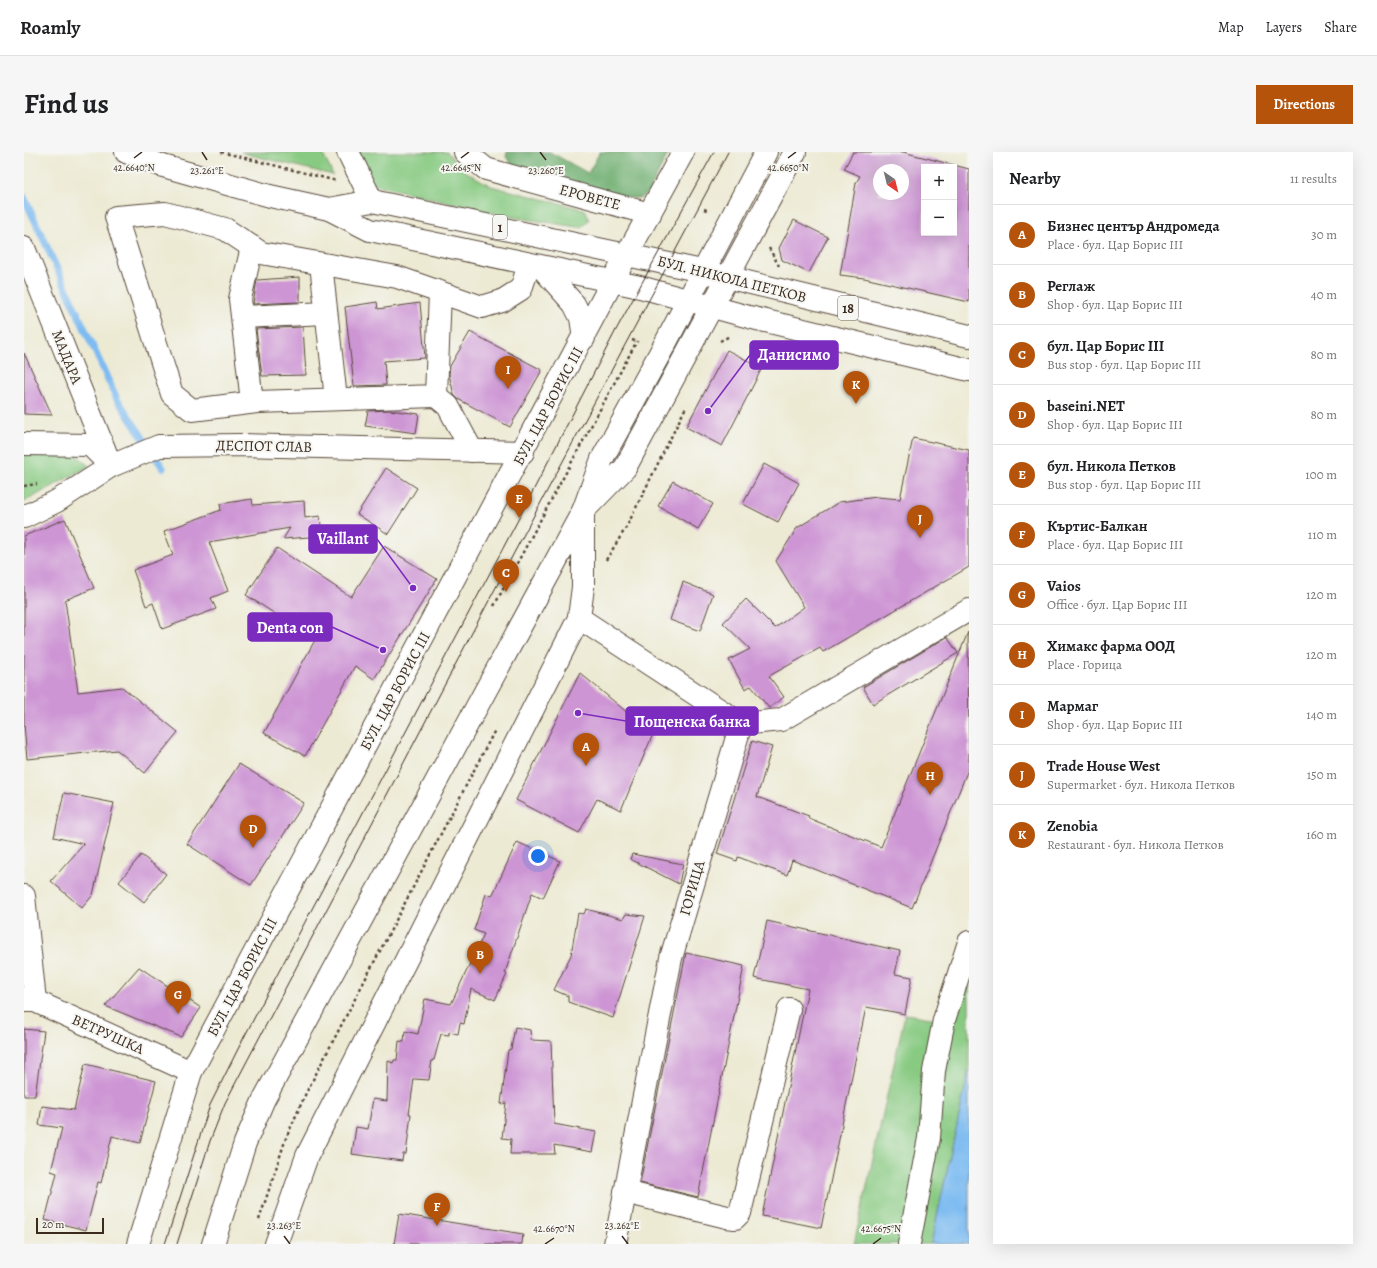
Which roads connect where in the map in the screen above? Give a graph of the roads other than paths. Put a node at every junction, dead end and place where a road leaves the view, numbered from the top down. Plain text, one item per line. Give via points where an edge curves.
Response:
1 (126, 152) edge
2 (348, 152) edge
3 (465, 152) edge
4 (684, 152) edge
5 (766, 152) edge
6 (795, 152) edge
7 (372, 201) junction
8 (329, 209) junction
9 (650, 214) junction
10 (252, 247) junction
11 (24, 248) edge
12 (628, 255) junction
13 (321, 264) junction
14 (535, 266) junction
15 (702, 271) junction
16 (728, 278) junction
17 (612, 282) junction
18 (440, 292) junction
19 (687, 299) junction
20 (713, 306) junction
21 (326, 313) junction
22 (243, 317) junction
23 (969, 336) edge
24 (584, 338) junction
25 (969, 370) edge
26 (436, 396) junction
27 (336, 399) junction
28 (252, 402) junction
29 (24, 444) edge
30 (472, 451) junction
31 (523, 452) junction
32 (111, 466) junction
33 (583, 511) junction
34 (24, 517) edge
35 (969, 610) edge
36 (579, 618) junction
37 (741, 724) junction
38 (24, 896) edge
39 (969, 942) edge
40 (30, 1001) edge
41 (789, 1009) dead end
42 (191, 1072) junction
43 (625, 1192) junction
44 (138, 1244) edge
45 (213, 1244) edge
46 (276, 1244) edge
47 (615, 1244) edge
48 (909, 1244) edge

1 - 8 main road, БУЛ. НИКОЛА ПЕТКОВ / 1 via 163,166 270,196
2 - 7 main road
3 - 9 main road, ЕРОВЕТЕ via 486,169
4 - 9 main road, БУЛ. ЦАР БОРИС III
5 - 15 main road
6 - 16 main road
7 - 8 main road, БУЛ. НИКОЛА ПЕТКОВ / 1
7 - 12 main road, БУЛ. НИКОЛА ПЕТКОВ / 1
8 - 14 main road, БУЛ. НИКОЛА ПЕТКОВ / 1 via 370,230
9 - 12 main road, БУЛ. ЦАР БОРИС III
10 - 13 main road via 261,253
10 - 22 main road via 240,299
10 - 28 main road via 225,230 165,213 116,217 172,394 192,410
11 - 32 main road, МАДАРА
12 - 15 main road, БУЛ. НИКОЛА ПЕТКОВ / 1
12 - 17 main road, БУЛ. ЦАР БОРИС III
13 - 18 main road via 397,277
13 - 21 main road
14 - 17 main road, БУЛ. НИКОЛА ПЕТКОВ / 1
14 - 18 main road via 521,289 502,301 482,307
14 - 24 main road via 574,304 581,318
15 - 16 main road, БУЛ. НИКОЛА ПЕТКОВ / 18
15 - 19 main road
16 - 20 main road
16 - 23 main road, БУЛ. НИКОЛА ПЕТКОВ / 18
17 - 19 main road, БУЛ. НИКОЛА ПЕТКОВ / 1
17 - 24 main road, БУЛ. ЦАР БОРИС III
18 - 26 main road
19 - 20 main road, БУЛ. НИКОЛА ПЕТКОВ / 1
19 - 33 main road via 602,459
20 - 25 main road, БУЛ. НИКОЛА ПЕТКОВ / 18
20 - 33 main road via 625,468
21 - 22 main road
21 - 27 main road
22 - 28 main road
24 - 31 main road, БУЛ. ЦАР БОРИС III
26 - 27 main road
26 - 30 main road via 448,406
27 - 28 main road
29 - 32 main road via 90,445
30 - 31 main road, ДЕСПОТ СЛАВ
30 - 32 main road, ДЕСПОТ СЛАВ via 240,445 159,446
31 - 42 main road, БУЛ. ЦАР БОРИС III
32 - 34 main road, ДЕСПОТ СЛАВ via 57,501
33 - 36 main road via 583,586
33 - 45 main road via 264,1099 245,1143
35 - 37 main road via 781,720
36 - 37 main road
36 - 46 main road via 314,1142 291,1196
37 - 43 main road, ГОРИЦА via 672,958
38 - 40 main road
39 - 48 main road via 944,1020 936,1064 929,1138
40 - 42 main road, ВЕТРУШКА
41 - 43 main road via 740,1213 735,1218 727,1217
42 - 44 main road, БУЛ. ЦАР БОРИС III
43 - 47 main road, ГОРИЦА

